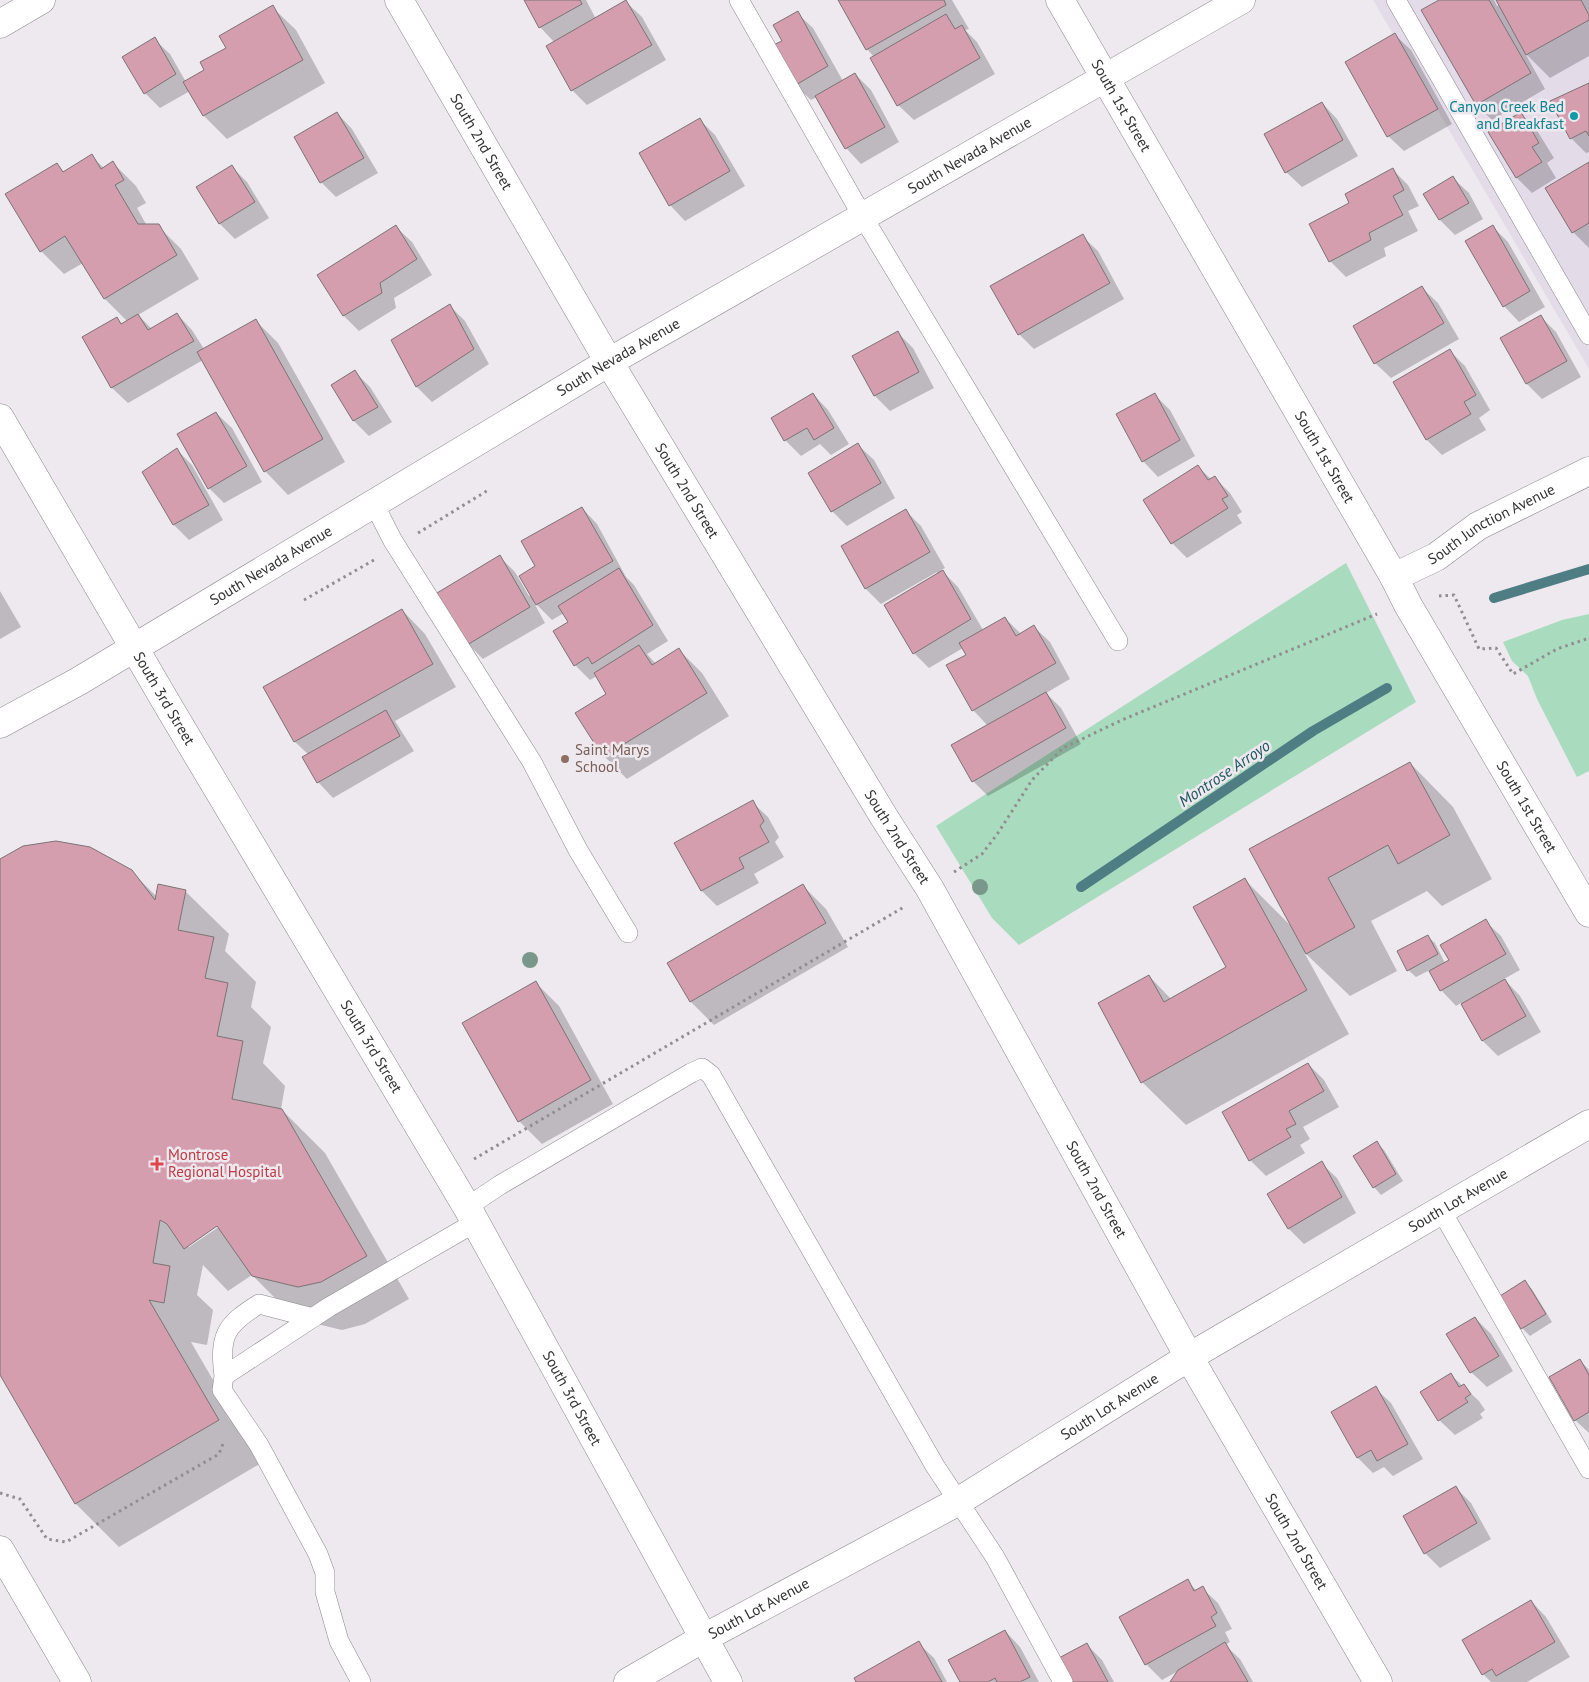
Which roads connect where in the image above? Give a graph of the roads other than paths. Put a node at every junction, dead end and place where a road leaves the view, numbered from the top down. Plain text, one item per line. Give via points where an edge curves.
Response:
1 (41, 0) edge
2 (399, 0) edge
3 (739, 0) edge
4 (1060, 0) edge
5 (1240, 0) edge
6 (1396, 0) edge
7 (0, 24) edge
8 (1105, 78) junction
9 (863, 217) junction
10 (1589, 335) edge
11 (609, 362) junction
12 (0, 418) edge
13 (1589, 471) edge
14 (374, 504) junction
15 (1394, 577) junction
16 (1118, 641) dead end
17 (134, 648) junction
18 (0, 724) edge
19 (1589, 913) edge
20 (628, 933) dead end
21 (1589, 1124) edge
22 (1441, 1210) junction
23 (471, 1215) junction
24 (314, 1318) junction
25 (1189, 1357) junction
26 (224, 1376) junction
27 (1589, 1469) edge
28 (958, 1501) junction
29 (0, 1550) edge
30 (702, 1639) junction
31 (77, 1682) edge
32 (361, 1682) edge
33 (628, 1682) edge
34 (728, 1682) edge
35 (1063, 1682) edge
36 (1378, 1682) edge

1 - 7 street
2 - 11 street, South 2nd Street
3 - 9 lane
4 - 8 street, South 1st Street
5 - 8 street, South Nevada Avenue
6 - 10 lane
8 - 9 street, South Nevada Avenue
8 - 15 street, South 1st Street
9 - 11 street, South Nevada Avenue
9 - 16 lane
11 - 14 street, South Nevada Avenue
11 - 25 street, South 2nd Street via 930,889
12 - 17 street, South 3rd Street
13 - 15 street, South Junction Avenue via 1478,526 1436,557
14 - 17 street, South Nevada Avenue
14 - 20 lane via 393,541 532,762 578,850
15 - 19 street, South 1st Street
17 - 18 street, South Nevada Avenue
17 - 23 street, South 3rd Street
21 - 22 street, South Lot Avenue
22 - 25 street, South Lot Avenue
22 - 27 lane
23 - 24 lane
23 - 28 lane via 500,1185 702,1068 711,1075 930,1458
23 - 30 street, South 3rd Street
24 - 26 lane
24 - 26 lane via 259,1304 237,1318 224,1334
25 - 28 street, South Lot Avenue
25 - 36 street, South 2nd Street
26 - 32 lane via 222,1390 270,1465 318,1554 339,1641
28 - 30 street, South Lot Avenue
28 - 35 lane via 995,1557
29 - 31 street
30 - 33 street, South Lot Avenue
30 - 34 street, South 3rd Street

